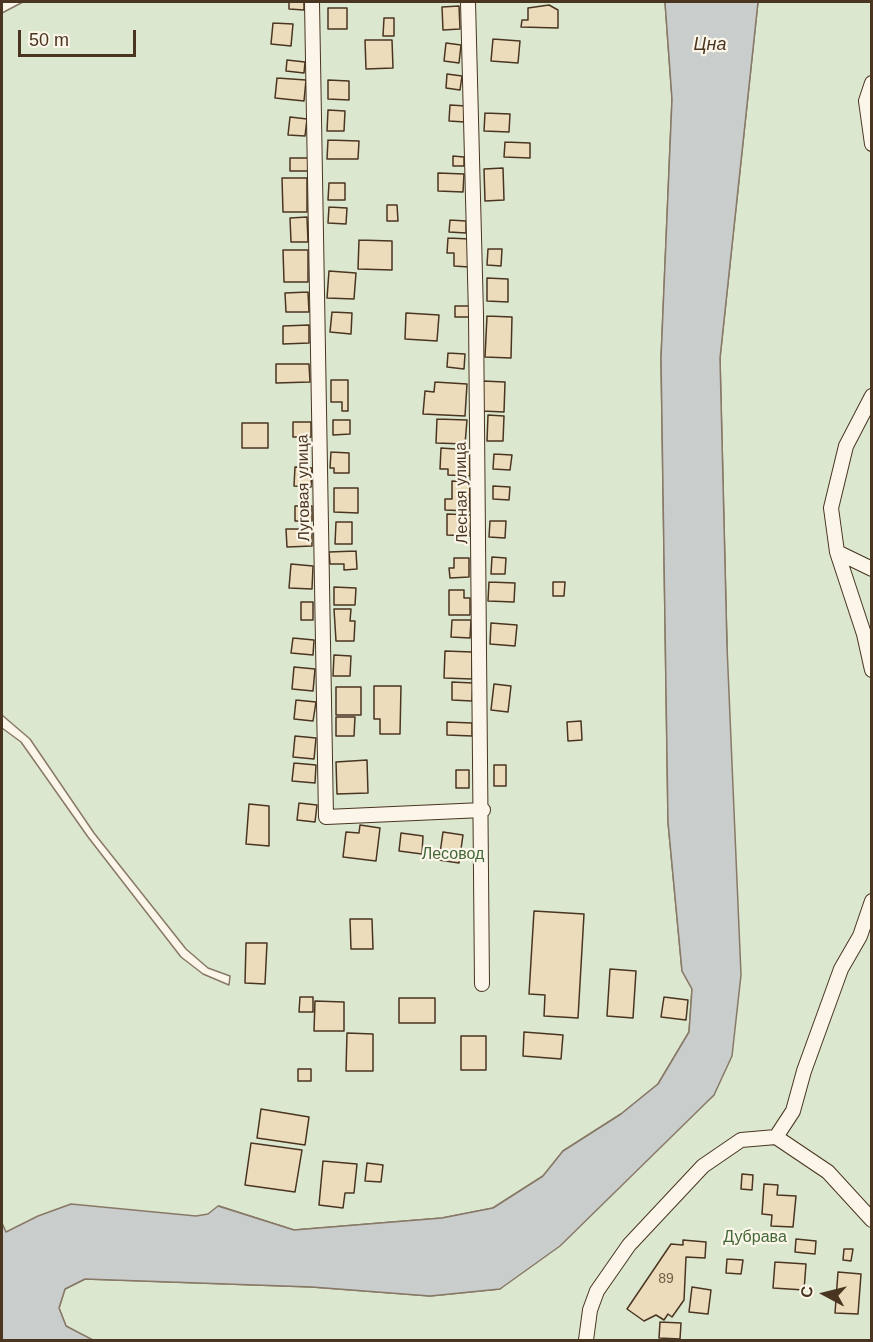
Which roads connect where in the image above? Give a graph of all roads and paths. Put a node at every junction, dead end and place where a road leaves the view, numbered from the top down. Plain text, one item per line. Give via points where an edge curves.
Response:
1 (312, 2) edge
2 (468, 2) edge
3 (872, 83) edge
4 (872, 144) edge
5 (872, 396) edge
6 (837, 552) junction
7 (872, 569) edge
8 (872, 670) edge
9 (483, 810) junction
10 (872, 901) edge
11 (483, 984) dead end
12 (776, 1137) junction
13 (872, 1220) edge
14 (586, 1341) edge

1 - 9 street, Луговая улица via 326,817
2 - 9 street, Лесная улица
3 - 4 street via 867,101
5 - 6 street via 846,446 831,508
6 - 7 street
6 - 8 street
9 - 11 street, Лесная улица
10 - 12 street via 860,936 841,969 793,1111
12 - 13 street via 828,1172
12 - 14 street via 741,1140 703,1166 628,1245 597,1291

